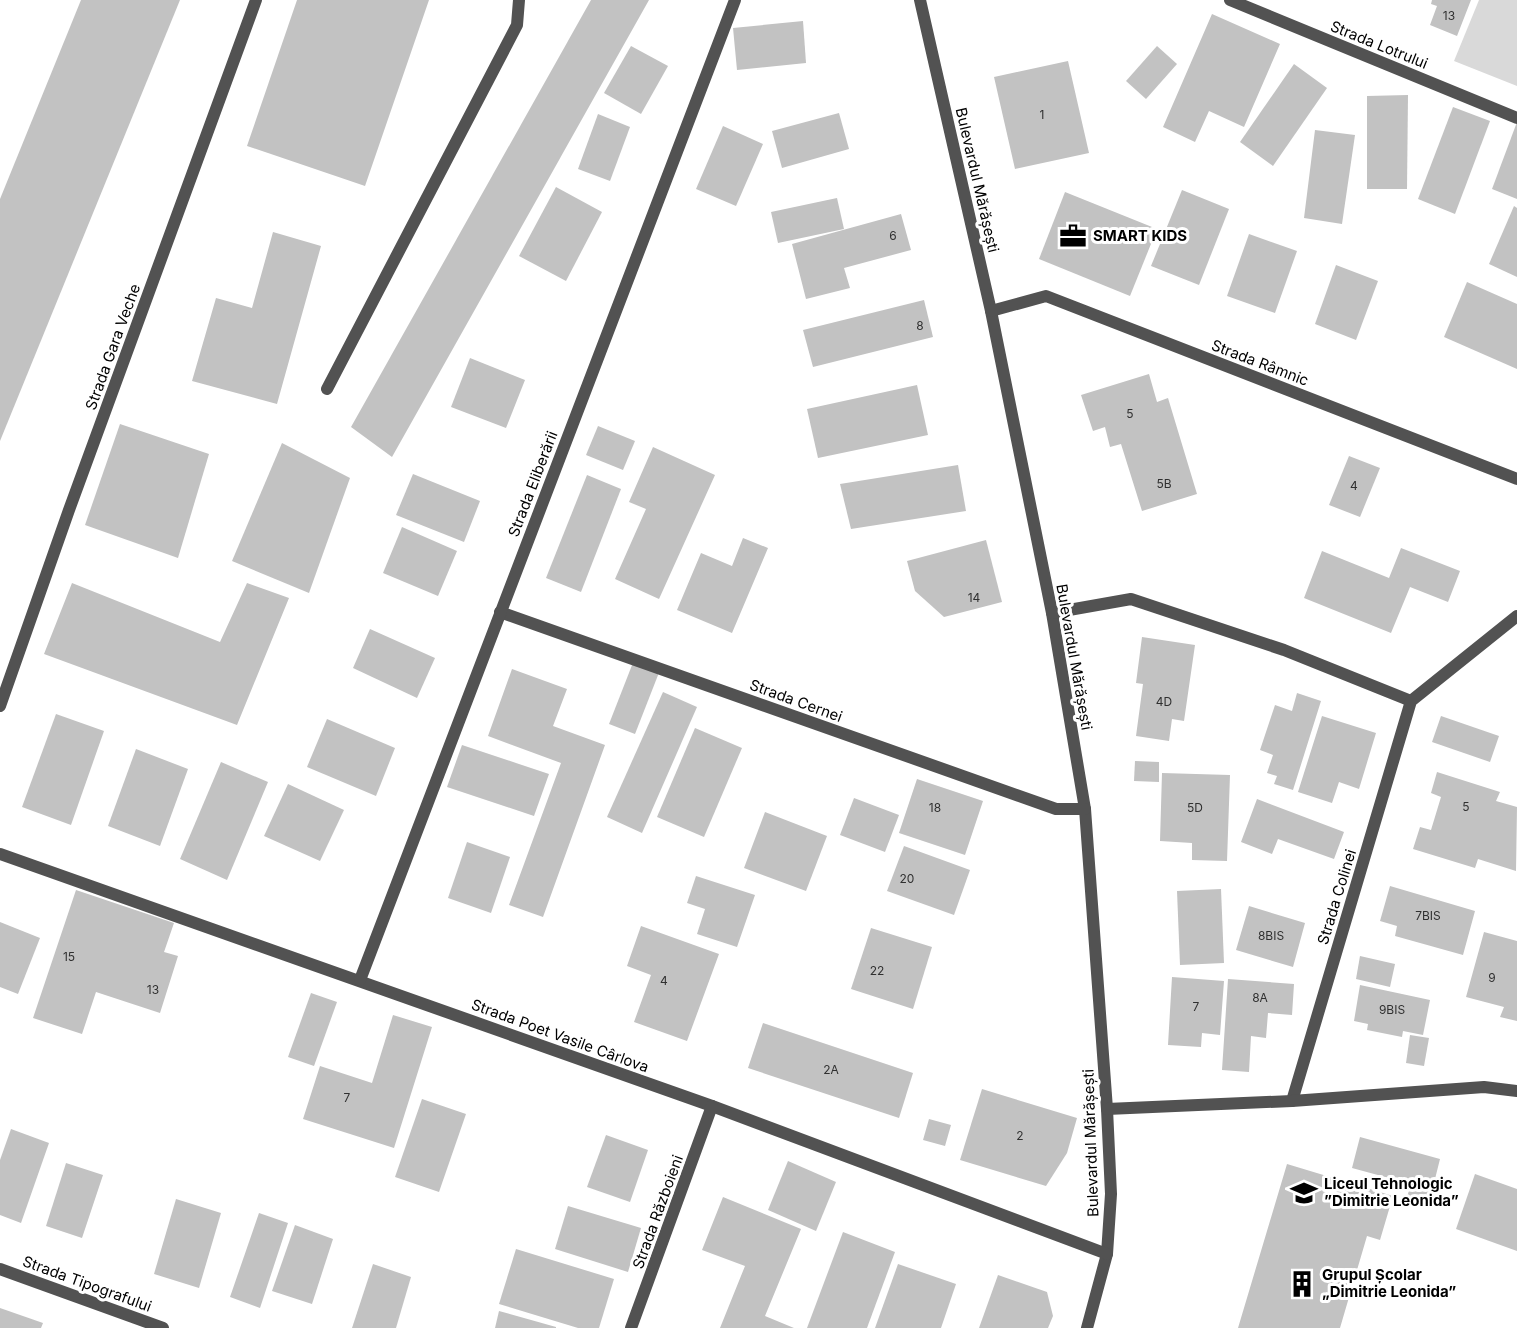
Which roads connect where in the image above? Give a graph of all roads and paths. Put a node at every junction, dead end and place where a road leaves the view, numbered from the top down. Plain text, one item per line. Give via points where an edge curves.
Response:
1 (256, 0) edge
2 (519, 0) edge
3 (735, 0) edge
4 (920, 0) edge
5 (1230, 0) edge
6 (1517, 118) edge
7 (991, 311) junction
8 (327, 389) dead end
9 (1517, 479) edge
10 (500, 612) junction
11 (1052, 613) junction
12 (1517, 616) edge
13 (1411, 701) junction
14 (0, 706) edge
15 (1085, 809) junction
16 (0, 854) edge
17 (360, 980) junction
18 (1517, 1091) edge
19 (1292, 1101) junction
20 (712, 1106) junction
21 (1107, 1109) junction
22 (1107, 1254) junction
23 (0, 1269) edge
24 (163, 1328) edge
25 (631, 1328) edge
26 (1088, 1328) edge

1 - 14 street, Strada Gara Veche
2 - 8 street via 517,25
3 - 10 street, Strada Eliberării
4 - 7 street, Bulevardul Mărășești
5 - 6 street, Strada Lotrului
7 - 9 street, Strada Râmnic via 1046,296
7 - 11 street, Bulevardul Mărășești
10 - 15 street, Strada Cernei via 1056,809
10 - 17 street, Strada Eliberării
11 - 13 street via 1131,598 1284,650
11 - 15 street, Bulevardul Mărășești
12 - 13 street
13 - 19 street, Strada Colinei
15 - 21 street, Bulevardul Mărășești
16 - 17 street, Strada Poet Vasile Cârlova
17 - 20 street, Strada Poet Vasile Cârlova
18 - 19 street via 1484,1087
19 - 21 street
20 - 22 street, Strada Poet Vasile Cârlova
20 - 25 street, Strada Războieni
21 - 22 street, Bulevardul Mărășești via 1112,1194
22 - 26 street, Bulevardul Mărășești
23 - 24 street, Strada Tipografului

